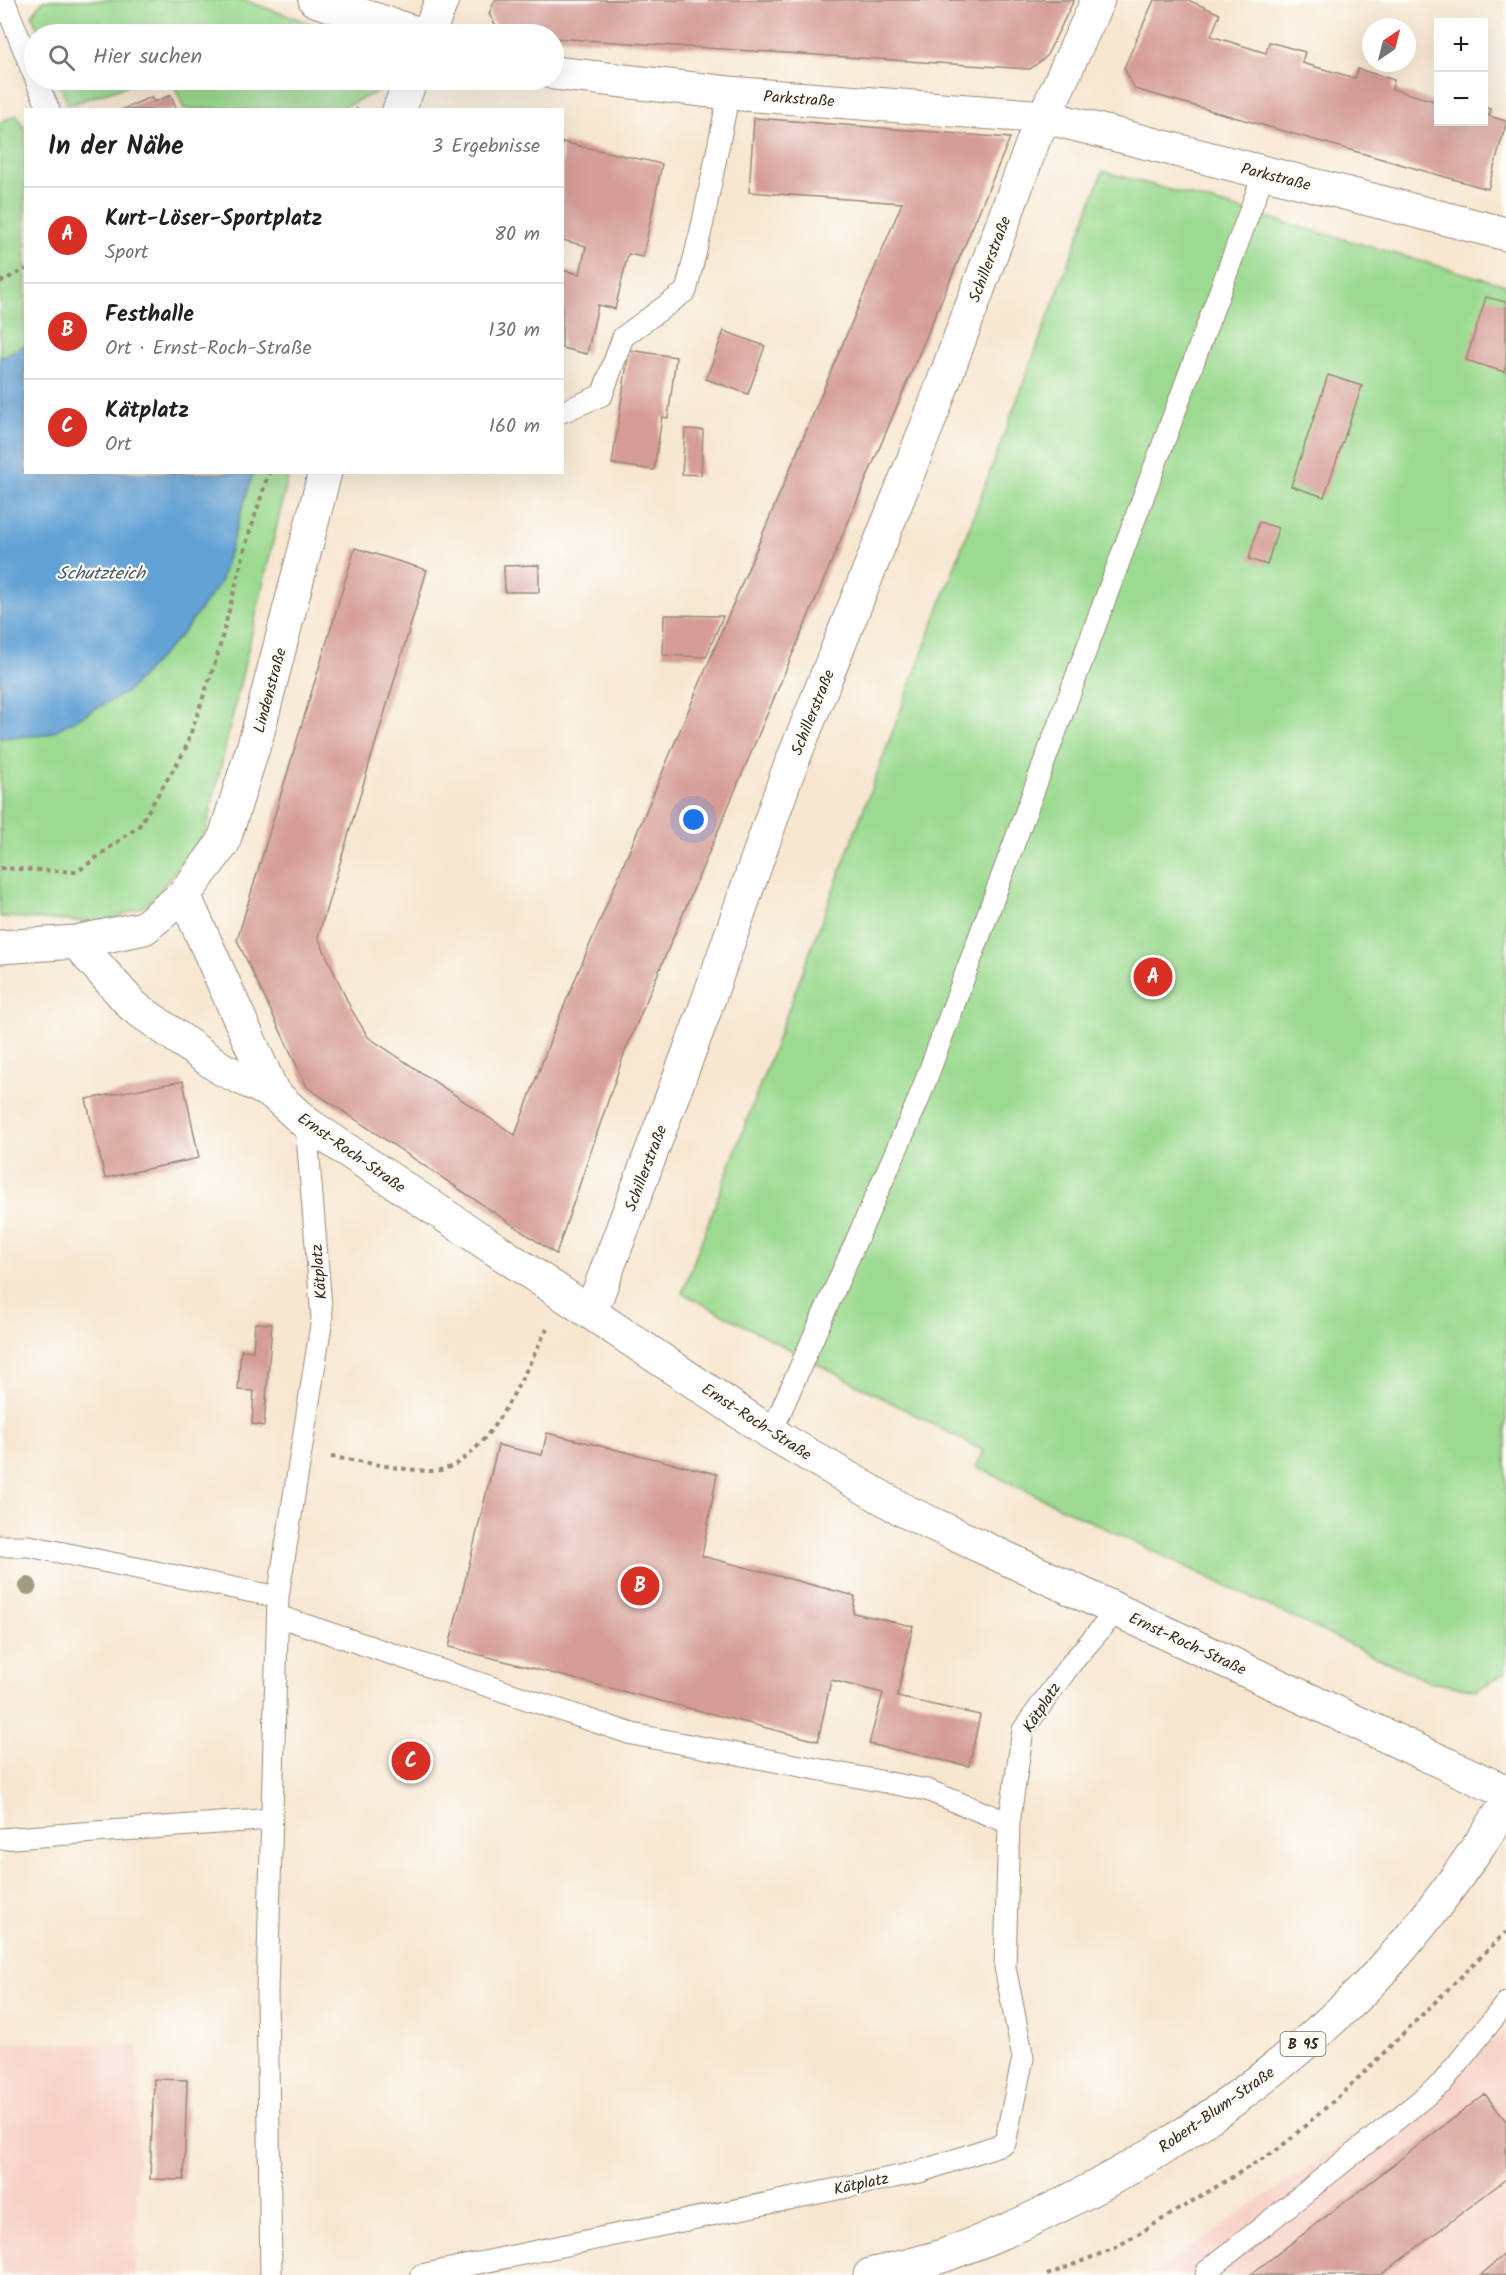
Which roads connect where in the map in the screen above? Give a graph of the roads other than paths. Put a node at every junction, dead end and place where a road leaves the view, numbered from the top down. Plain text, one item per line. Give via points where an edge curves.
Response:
1 (4, 0) edge
2 (315, 0) edge
3 (442, 0) edge
4 (1098, 0) edge
5 (388, 24) edge
6 (432, 24) edge
7 (24, 50) edge
8 (564, 74) edge
9 (40, 90) edge
10 (407, 90) edge
11 (729, 93) junction
12 (48, 108) edge
13 (400, 108) edge
14 (1046, 117) junction
15 (1264, 173) junction
16 (1506, 234) edge
17 (564, 410) edge
18 (325, 474) edge
19 (184, 895) junction
20 (76, 942) junction
21 (0, 947) edge
22 (273, 1094) junction
23 (306, 1123) junction
24 (578, 1304) junction
25 (771, 1433) junction
26 (0, 1546) edge
27 (278, 1607) junction
28 (1117, 1610) junction
29 (1506, 1792) edge
30 (1506, 1805) edge
31 (272, 1819) junction
32 (1009, 1823) junction
33 (0, 1839) edge
34 (1506, 2003) edge
35 (271, 2275) edge
36 (421, 2275) edge
37 (870, 2275) edge
38 (1206, 2275) edge

1 - 7 lane
2 - 5 street
3 - 6 street
4 - 14 street
8 - 11 street, Parkstraße
9 - 12 lane
10 - 13 street
11 - 14 street, Parkstraße
11 - 17 lane via 686,291 623,337 602,395
14 - 15 street, Parkstraße
14 - 24 street, Schillerstraße via 786,777 703,1015
15 - 16 street, Parkstraße
15 - 25 lane via 918,1101
18 - 19 street, Lindenstraße via 257,735 223,843
19 - 20 street, Lindenstraße via 144,928
19 - 22 street
20 - 21 street
20 - 22 street, Ernst-Roch-Straße via 133,1006 222,1070
22 - 23 street, Ernst-Roch-Straße
23 - 24 street, Ernst-Roch-Straße
23 - 27 lane, Kätplatz via 322,1319
24 - 25 street, Ernst-Roch-Straße
25 - 28 street, Ernst-Roch-Straße via 905,1511
26 - 27 lane via 29,1546
27 - 31 lane, Kätplatz
27 - 32 lane via 632,1734 927,1790
28 - 29 street, Ernst-Roch-Straße
28 - 32 lane, Kätplatz via 1070,1665 1023,1730
30 - 37 street, Robert-Blum-Straße / B 95 via 1421,1924 1365,1988 1279,2065 1181,2136 1040,2214 947,2254
31 - 33 lane
31 - 35 lane, Kätplatz via 267,1992
32 - 36 lane, Kätplatz via 1005,1967 1023,2058 1005,2143 919,2172
34 - 38 lane via 1442,2083

